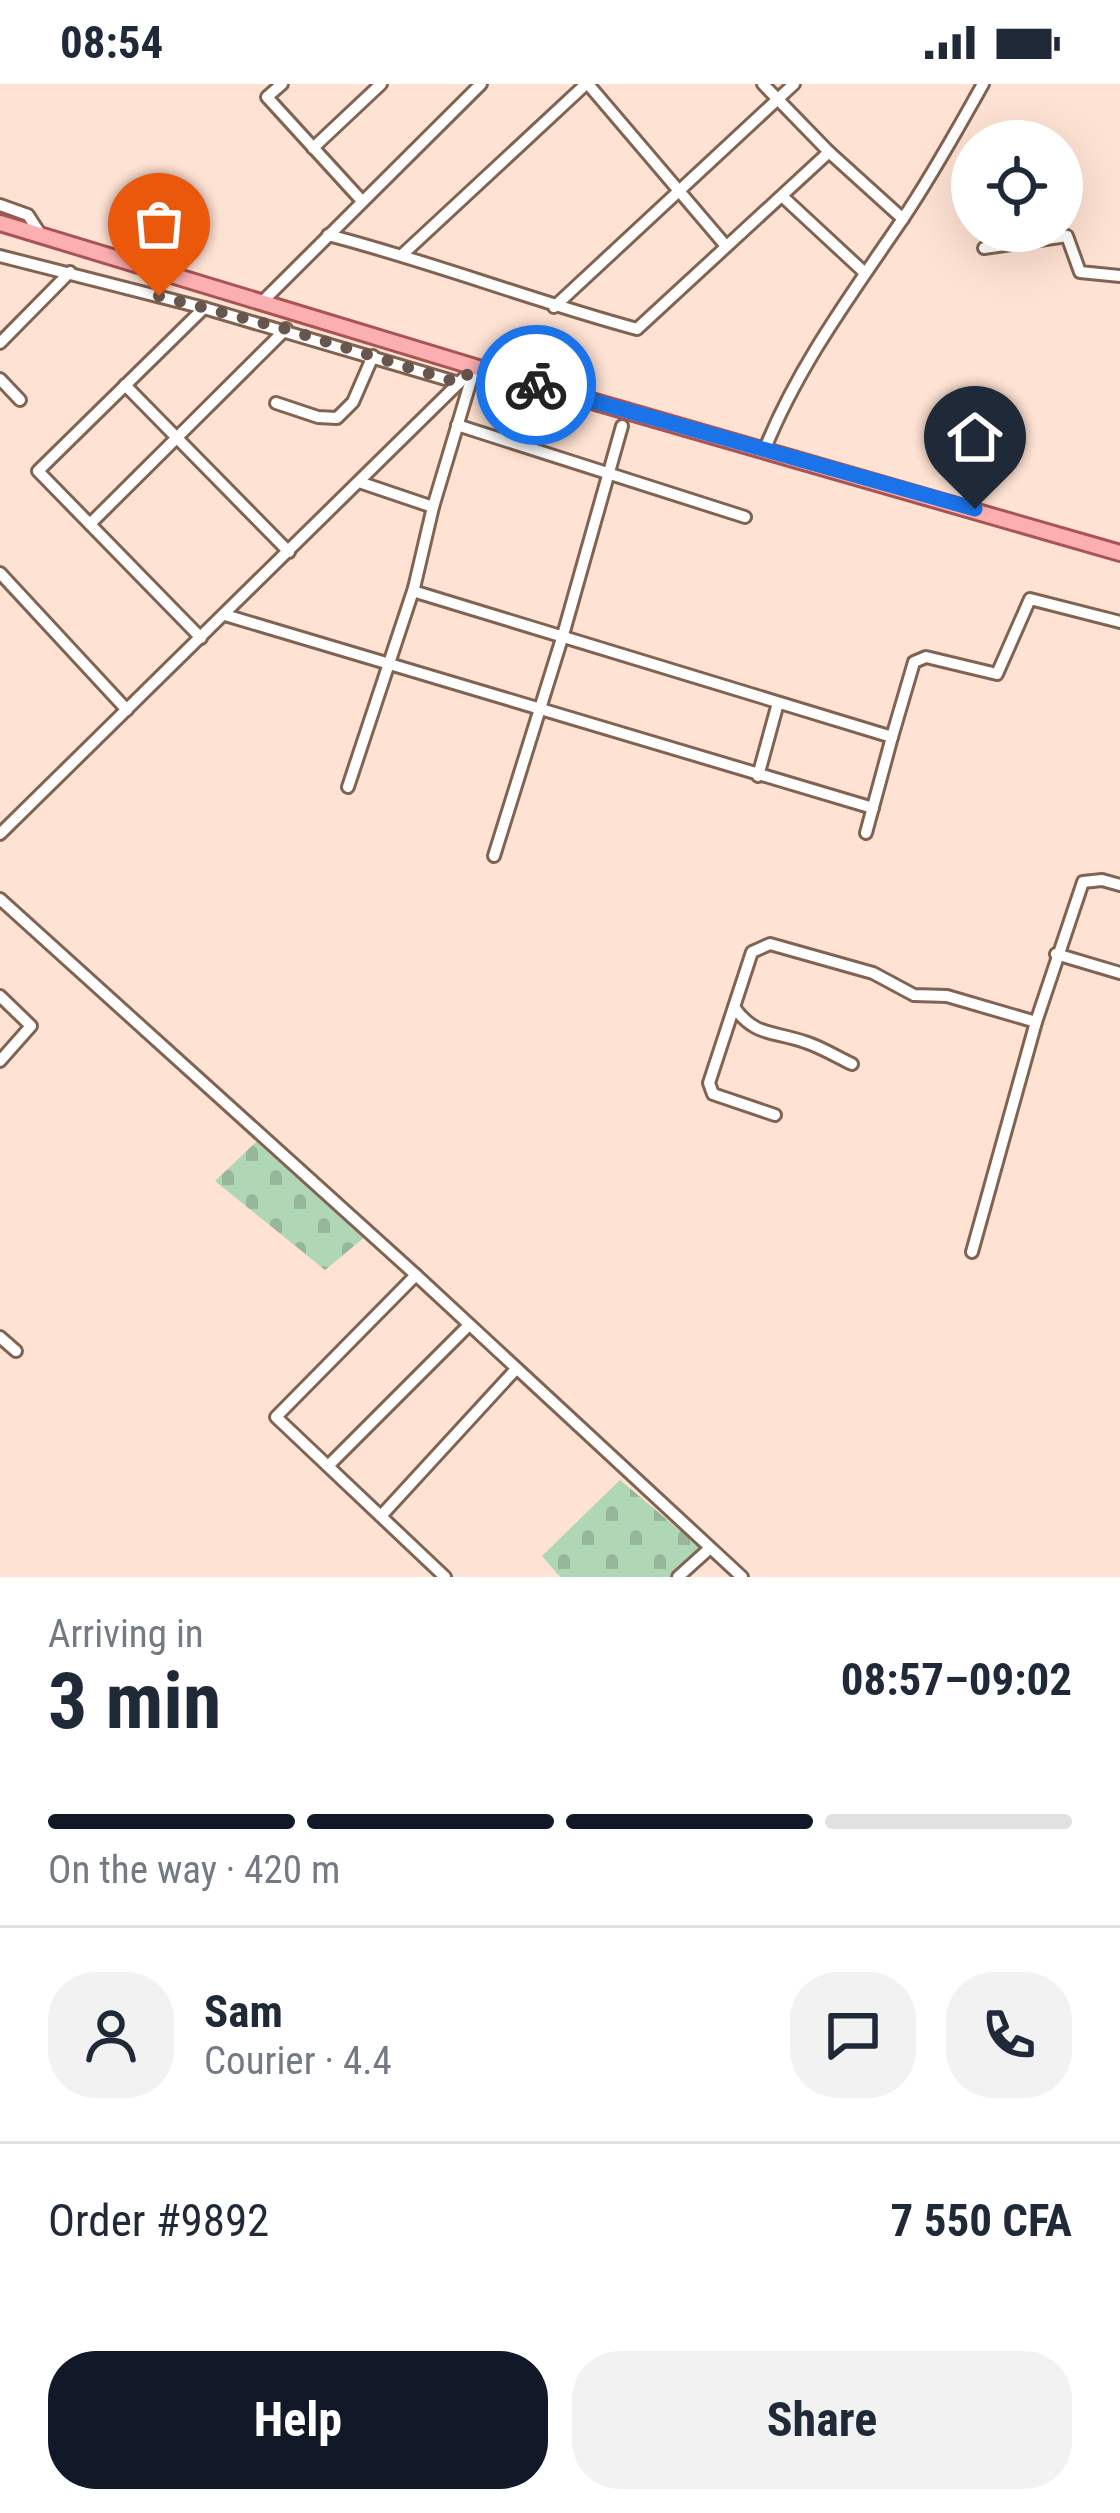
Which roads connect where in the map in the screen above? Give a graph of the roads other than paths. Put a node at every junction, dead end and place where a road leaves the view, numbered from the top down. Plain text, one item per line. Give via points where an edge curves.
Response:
1 (263, 84) edge
2 (282, 84) edge
3 (381, 84) edge
4 (481, 84) edge
5 (588, 84) edge
6 (764, 84) edge
7 (794, 84) edge
8 (983, 84) edge
9 (267, 98) junction
10 (778, 101) junction
11 (314, 148) junction
12 (829, 152) junction
13 (678, 189) junction
14 (782, 196) junction
15 (362, 201) junction
16 (0, 205) edge
17 (903, 219) junction
18 (0, 223) edge
19 (41, 235) junction
20 (328, 235) junction
21 (726, 246) junction
22 (1073, 252) edge
23 (403, 254) junction
24 (0, 256) edge
25 (70, 272) junction
26 (865, 273) junction
27 (1120, 276) edge
28 (263, 301) junction
29 (554, 307) junction
30 (204, 308) junction
31 (286, 329) junction
32 (0, 343) edge
33 (373, 356) junction
34 (475, 367) junction
35 (0, 379) edge
36 (459, 383) junction
37 (125, 385) junction
38 (20, 400) dead end
39 (276, 403) dead end
40 (457, 425) junction
41 (622, 426) dead end
42 (178, 439) junction
43 (764, 451) junction
44 (609, 472) junction
45 (359, 482) junction
46 (433, 507) junction
47 (745, 517) dead end
48 (90, 524) junction
49 (289, 552) junction
50 (1120, 553) edge
51 (0, 573) edge
52 (414, 587) junction
53 (225, 615) junction
54 (1120, 622) edge
55 (563, 635) junction
56 (201, 638) junction
57 (387, 665) junction
58 (778, 703) junction
59 (127, 710) junction
60 (540, 710) junction
61 (892, 737) junction
62 (758, 776) junction
63 (348, 787) dead end
64 (873, 808) junction
65 (866, 833) dead end
66 (0, 834) edge
67 (494, 856) dead end
68 (1120, 884) edge
69 (2, 906) edge
70 (1056, 954) junction
71 (1120, 973) edge
72 (0, 996) edge
73 (734, 1007) junction
74 (1036, 1022) junction
75 (0, 1061) edge
76 (852, 1064) dead end
77 (775, 1115) dead end
78 (972, 1252) dead end
79 (416, 1275) junction
80 (469, 1325) junction
81 (0, 1337) edge
82 (16, 1351) dead end
83 (516, 1369) junction
84 (328, 1466) junction
85 (381, 1516) junction
86 (709, 1549) junction
87 (740, 1576) edge
88 (445, 1577) edge
89 (678, 1577) edge

1 - 9 street
2 - 9 street
3 - 11 street
4 - 15 street
5 - 13 street
5 - 23 street
6 - 10 street
7 - 10 street
8 - 17 street
9 - 11 street
10 - 12 street
10 - 13 street
11 - 15 street
12 - 14 street
12 - 17 street
13 - 21 street
13 - 29 street
14 - 21 street
14 - 26 street
15 - 20 street
16 - 19 street via 28,215
17 - 26 street
18 - 19 main road
19 - 28 main road
20 - 23 street
20 - 28 street
21 - 29 street via 637,328
22 - 27 street via 1080,272
23 - 29 street
24 - 25 street
25 - 30 street
25 - 32 street
26 - 43 street via 797,379
28 - 34 main road
30 - 31 street
30 - 37 street
31 - 33 street
31 - 42 street
33 - 36 street
33 - 39 street via 337,418
34 - 36 street
34 - 40 street
34 - 43 main road
35 - 38 street
36 - 45 street
37 - 42 street
37 - 48 street via 38,471
40 - 44 street
40 - 46 street
41 - 44 street
42 - 48 street
42 - 49 street
43 - 50 main road
44 - 47 street
44 - 55 street
45 - 46 street
45 - 49 street
46 - 52 street
48 - 56 street
49 - 53 street
51 - 59 street
52 - 55 street
52 - 57 street
53 - 56 street
53 - 57 street
54 - 61 street via 1030,598 997,674 926,657 914,662
55 - 58 street
55 - 60 street
56 - 59 street
57 - 60 street
57 - 63 street
58 - 61 street
58 - 62 street
59 - 66 street
60 - 62 street
60 - 67 street
61 - 64 street
62 - 64 street
64 - 65 street
68 - 70 street via 1083,882
69 - 79 street
70 - 71 street
70 - 74 street
72 - 75 street via 31,1026
73 - 74 street via 752,952 770,944 873,973 914,995 947,996
73 - 76 street via 746,1025
73 - 77 street via 712,1094
74 - 78 street
79 - 80 street
79 - 84 street via 276,1417
80 - 83 street
80 - 84 street
81 - 82 street
83 - 85 street
83 - 86 street
84 - 85 street
85 - 88 street
86 - 87 street
86 - 89 street

